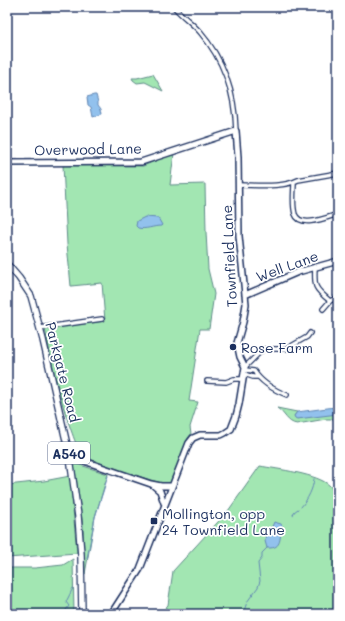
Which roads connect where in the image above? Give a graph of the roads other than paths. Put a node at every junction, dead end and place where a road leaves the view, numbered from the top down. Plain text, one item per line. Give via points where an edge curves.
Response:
1 (174, 7) edge
2 (236, 131) junction
3 (7, 163) edge
4 (338, 173) edge
5 (294, 182) junction
6 (238, 185) junction
7 (338, 214) edge
8 (338, 261) edge
9 (7, 264) edge
10 (315, 266) junction
11 (245, 295) junction
12 (338, 298) edge
13 (330, 301) junction
14 (323, 309) dead end
15 (102, 319) dead end
16 (40, 328) junction
17 (310, 333) dead end
18 (244, 372) junction
19 (206, 381) dead end
20 (286, 395) dead end
21 (70, 458) junction
22 (151, 484) junction
23 (171, 486) junction
24 (164, 504) junction
25 (82, 614) edge
26 (111, 614) edge

1 - 2 street, Townfield Lane via 200,32 216,53 233,98
2 - 3 street, Overwood Lane via 141,162
2 - 6 street, Townfield Lane
4 - 5 street
5 - 6 street
5 - 7 street via 294,207 299,220 307,222
6 - 11 street, Townfield Lane via 239,236
8 - 10 street, Well Lane
9 - 16 main road, Parkgate Road / A540 via 31,296
10 - 11 street, Well Lane
10 - 13 street via 315,286 318,292
11 - 18 street, Townfield Lane via 244,322 237,343
12 - 13 street
13 - 14 street
15 - 16 street
16 - 21 main road, Parkgate Road / A540
17 - 18 street via 286,349 263,349
18 - 19 street via 226,382
18 - 20 street via 254,371 258,377
18 - 23 street, Townfield Lane via 239,404 231,429 221,435 205,434 193,438
21 - 22 street
21 - 25 main road, Parkgate Road / A540 via 78,516
22 - 23 street
22 - 24 street via 160,491
23 - 24 street, Townfield Lane
24 - 26 street, Townfield Lane via 140,569

